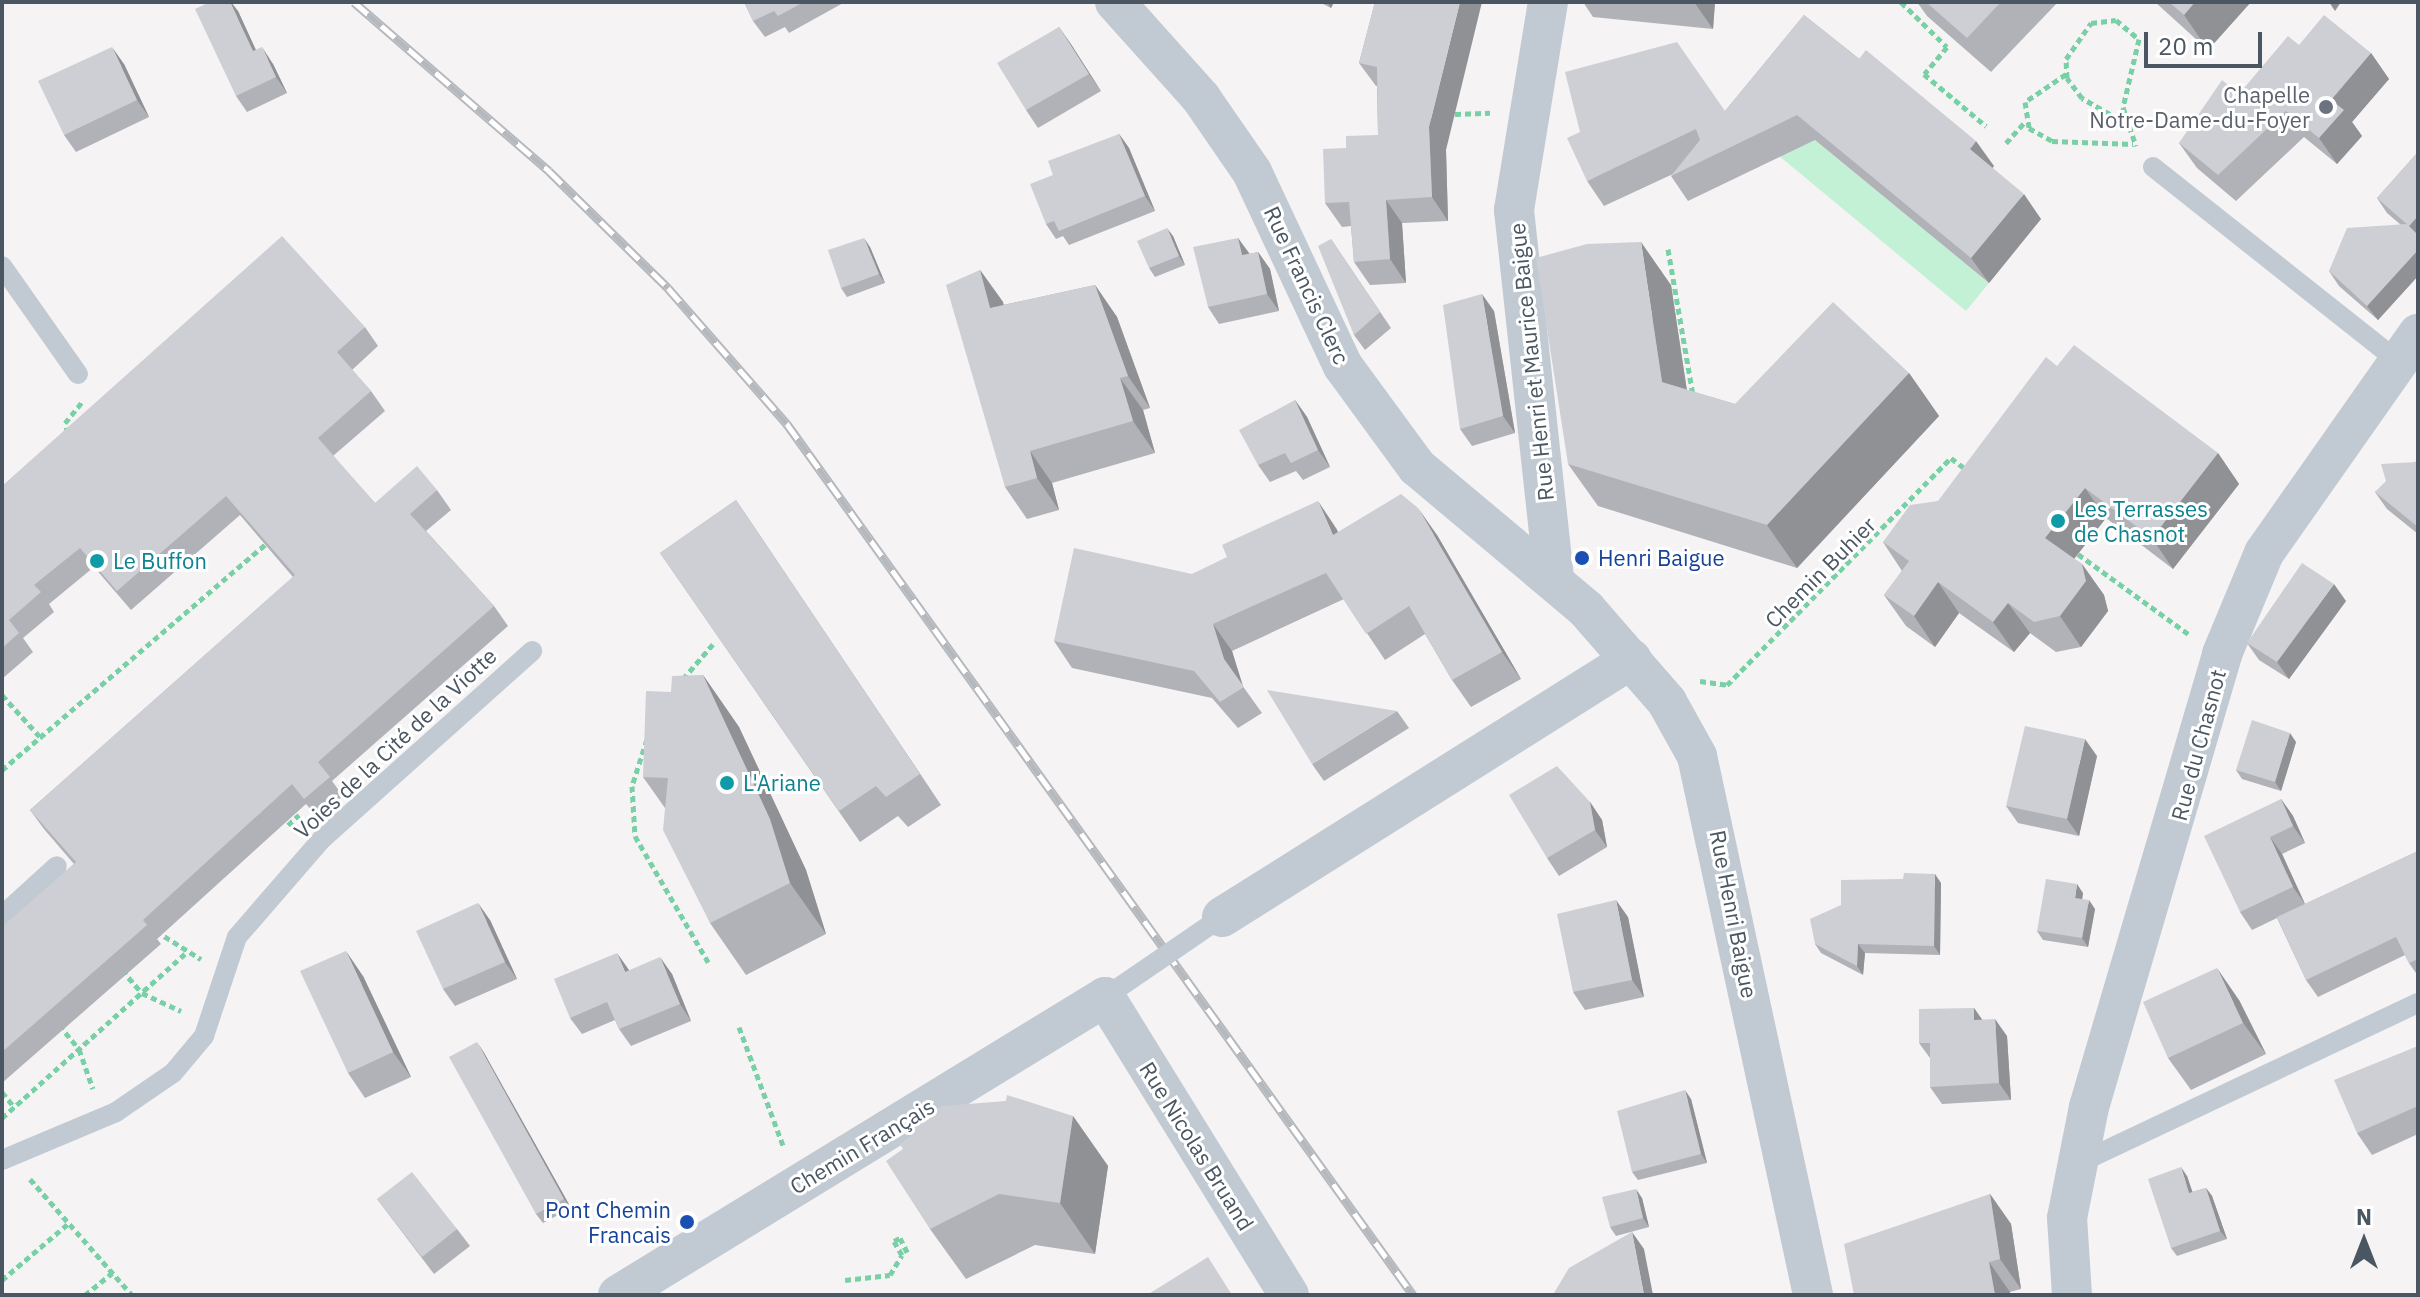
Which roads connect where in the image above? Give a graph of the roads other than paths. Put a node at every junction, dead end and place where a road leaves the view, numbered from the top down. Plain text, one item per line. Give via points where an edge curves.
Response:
1 (1115, 2) edge
2 (1548, 2) edge
3 (2148, 162) road end
4 (2, 266) edge
5 (2408, 348) edge
6 (77, 383) road end
7 (1554, 581) junction
8 (532, 651) dead end
9 (1631, 659) junction
10 (57, 866) edge
11 (2, 916) edge
12 (1222, 917) joint
13 (1105, 997) junction
14 (2418, 1003) edge
15 (5, 1157) edge
16 (2075, 1165) junction
17 (618, 1295) edge
18 (1289, 1295) edge
19 (1813, 1295) edge
20 (2072, 1295) edge

1 - 7 street, Rue Francis Clerc via 1201,98 1252,172 1343,366 1417,467
2 - 7 street, Rue Henri et Maurice Baigue via 1514,210
3 - 5 lane, Rue du Chasnot
4 - 6 lane
5 - 16 street, Rue du Chasnot via 2264,553 2222,654
7 - 9 street, Rue Henri Baigue
8 - 15 lane, Voies de la Cité de la Viotte via 322,839 237,937 208,1023 173,1073 103,1116
9 - 12 street
9 - 19 street, Rue Henri Baigue via 1697,756
10 - 11 lane
12 - 13 lane, bridge
13 - 17 street, Chemin Français
13 - 18 street, Rue Nicolas Bruand
14 - 16 lane
16 - 20 street, Rue du Chasnot via 2067,1218

